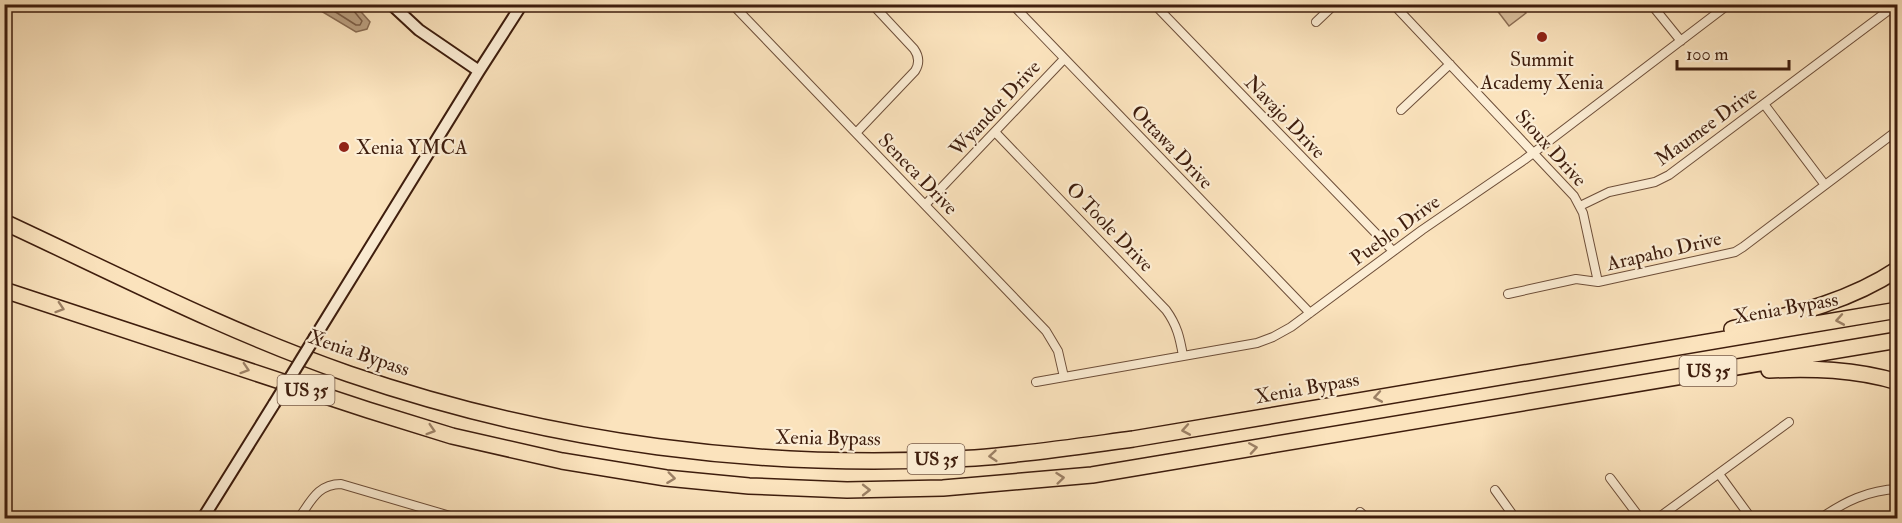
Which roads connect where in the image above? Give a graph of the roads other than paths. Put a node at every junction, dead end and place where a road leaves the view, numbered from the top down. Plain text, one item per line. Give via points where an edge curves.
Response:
1 (391, 4) edge
2 (522, 4) edge
3 (732, 4) edge
4 (872, 4) edge
5 (1012, 4) edge
6 (1154, 4) edge
7 (1335, 4) edge
8 (1393, 4) edge
9 (1651, 4) edge
10 (1729, 4) edge
11 (1897, 4) edge
12 (1316, 22) dead end
13 (1681, 41) junction
14 (1064, 59) junction
15 (1450, 64) junction
16 (479, 71) junction
17 (1764, 104) junction
18 (1401, 110) dead end
19 (1898, 130) edge
20 (995, 132) junction
21 (856, 133) junction
22 (1534, 152) junction
23 (1825, 185) junction
24 (926, 205) junction
25 (1580, 206) junction
26 (4, 222) edge
27 (1393, 251) junction
28 (1898, 269) edge
29 (1598, 282) junction
30 (4, 290) edge
31 (1508, 294) dead end
32 (1898, 310) edge
33 (1310, 313) junction
34 (1898, 340) edge
35 (1182, 356) junction
36 (1064, 377) junction
37 (1036, 382) dead end
38 (1898, 382) edge
39 (1404, 393) junction
40 (1519, 403) junction
41 (1789, 422) dead end
42 (1719, 474) junction
43 (1610, 478) dead end
44 (1898, 489) edge
45 (1495, 490) dead end
46 (1360, 512) dead end
47 (203, 519) edge
48 (299, 519) edge
49 (457, 519) edge
50 (1367, 519) edge
51 (1515, 519) edge
52 (1640, 519) edge
53 (1658, 519) edge
54 (1750, 519) edge
55 (1821, 519) edge

1 - 16 main road via 419,30
2 - 16 main road
3 - 21 street, Seneca Drive
4 - 21 street via 914,49 919,62
5 - 14 street, Ottawa Drive
6 - 27 street, Navajo Drive
7 - 12 street
8 - 15 street, Sioux Drive
9 - 13 street
10 - 13 street, Pueblo Drive
11 - 17 street, Maumee Drive
13 - 22 street, Pueblo Drive
14 - 20 street, Wyandot Drive
14 - 33 street, Ottawa Drive
15 - 18 street
15 - 22 street, Sioux Drive
16 - 47 main road, bridge
17 - 23 street
17 - 25 street, Maumee Drive via 1669,175 1609,192
19 - 23 street, Arapaho Drive
20 - 24 street, Wyandot Drive
20 - 35 street, O Toole Drive via 1166,310 1180,336
21 - 24 street, Seneca Drive
22 - 25 street, Sioux Drive
22 - 27 street, Pueblo Drive
23 - 29 street, Arapaho Drive via 1735,252
24 - 36 street, Seneca Drive via 1046,331 1058,351
25 - 29 street, Sioux Drive
39 -> 26 highway, Xenia Bypass / US 35 via 1133,439 995,456 852,461 702,453 507,420 392,388 258,339
27 - 33 street, Pueblo Drive
28 - 39 highway via 1854,293 1794,315
29 - 31 street, Arapaho Drive via 1576,279
30 -> 40 highway, US 35 via 452,436 604,468 749,486 943,488 1073,477
32 -> 39 highway, Xenia Bypass / US 35
33 - 35 street, Pueblo Drive via 1284,332 1257,343
34 - 40 highway, US 35
35 - 36 street, Pueblo Drive
36 - 37 street, Pueblo Drive
38 - 40 highway via 1839,370 1768,370
41 - 42 street
42 - 53 street
42 - 54 street
43 - 52 street
44 - 55 street via 1852,499
45 - 51 street
46 - 50 street
48 - 49 street via 316,494 334,484

